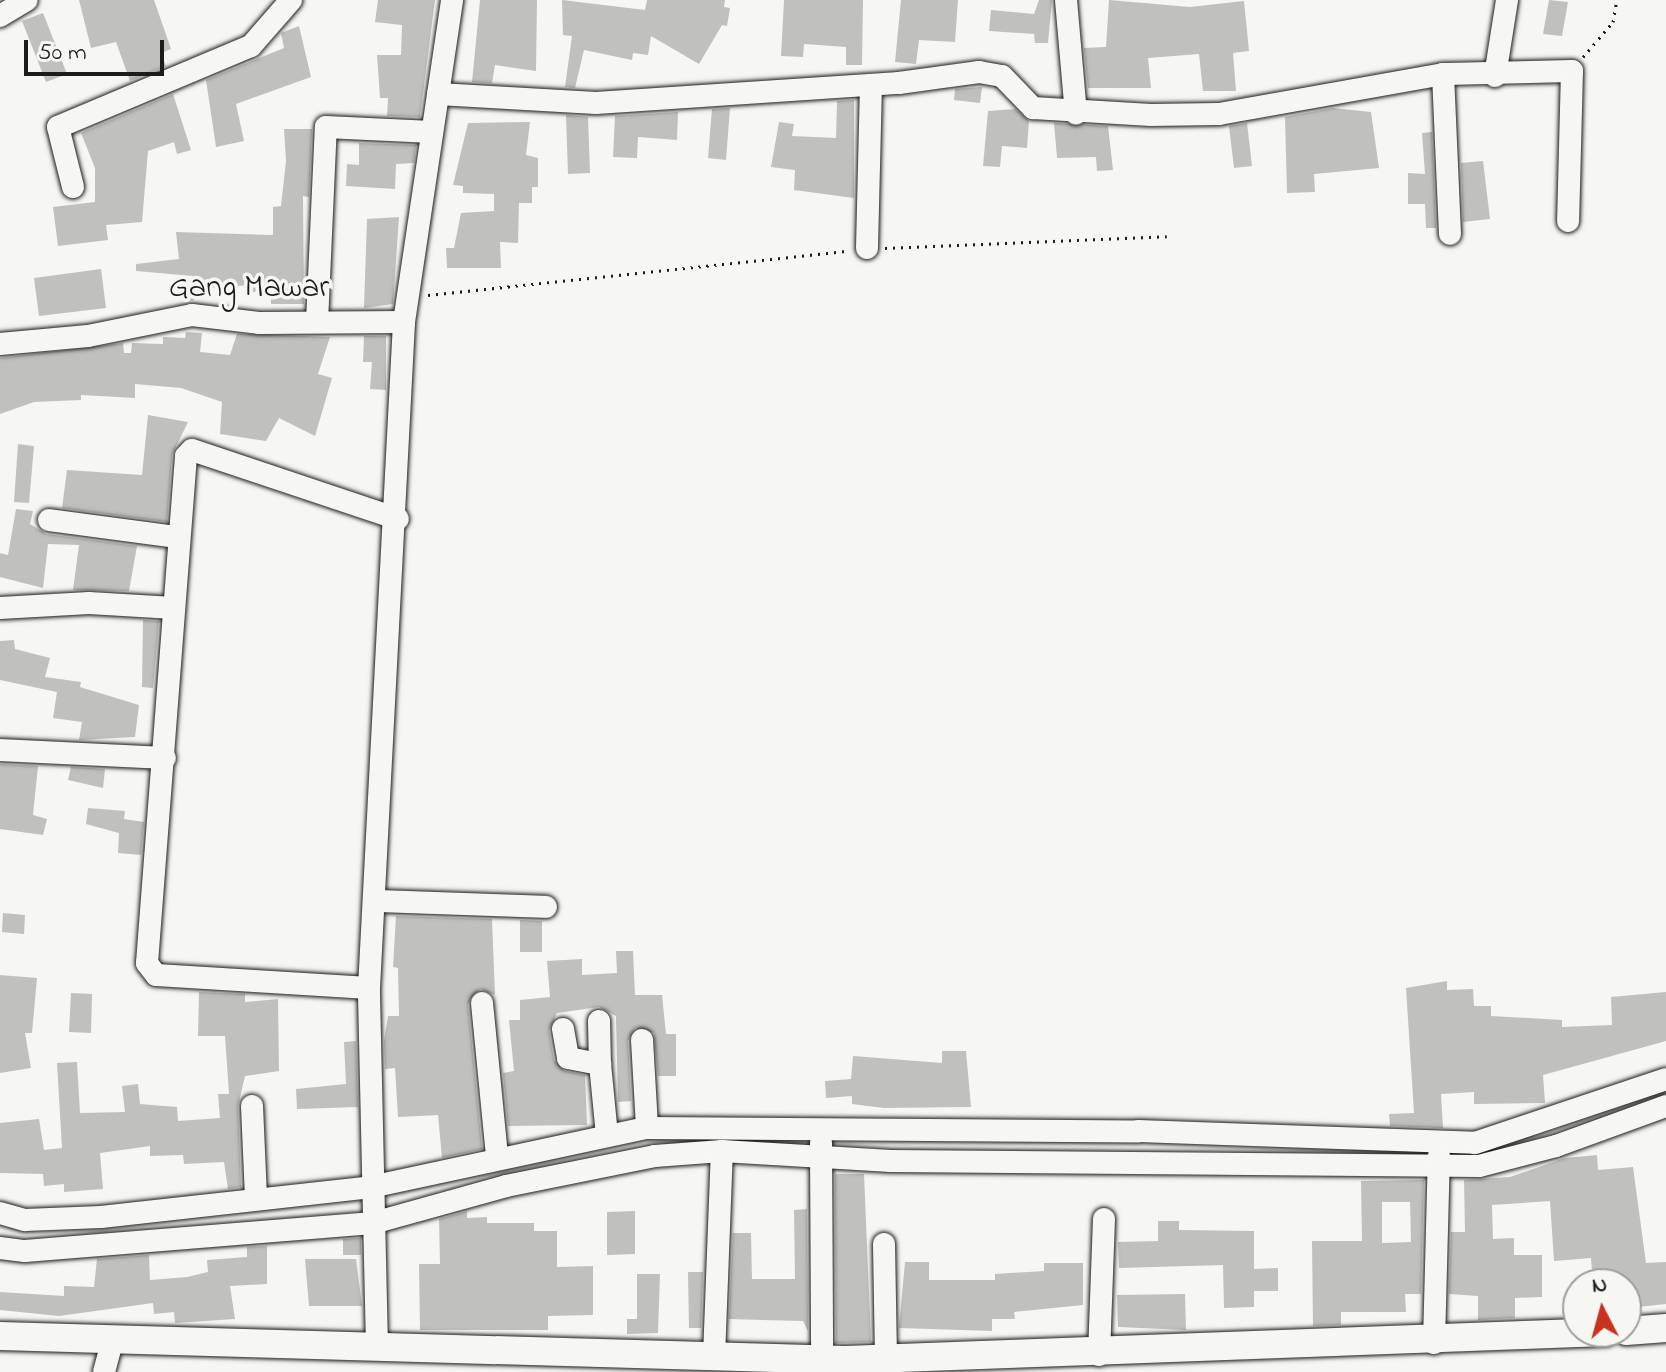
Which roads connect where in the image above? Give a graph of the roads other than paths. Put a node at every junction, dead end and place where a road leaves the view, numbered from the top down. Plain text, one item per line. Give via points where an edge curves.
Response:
1 (27, 0) edge
2 (291, 0) edge
3 (452, 0) edge
4 (1066, 0) edge
5 (1507, 0) edge
6 (0, 16) edge
7 (1443, 74) junction
8 (1495, 76) junction
9 (871, 85) junction
10 (438, 94) junction
11 (1076, 114) junction
12 (432, 132) junction
13 (73, 187) dead end
14 (1568, 221) dead end
15 (1450, 234) dead end
16 (867, 248) road end
17 (317, 322) junction
18 (404, 322) junction
19 (0, 344) edge
20 (398, 519) junction
21 (49, 520) dead end
22 (176, 537) junction
23 (0, 608) edge
24 (174, 608) junction
25 (0, 750) edge
26 (165, 758) junction
27 (375, 901) junction
28 (546, 907) dead end
29 (369, 988) junction
30 (482, 1003) dead end
31 (599, 1021) dead end
32 (563, 1029) dead end
33 (642, 1040) dead end
34 (600, 1064) junction
35 (1666, 1079) edge
36 (252, 1106) dead end
37 (1666, 1106) edge
38 (647, 1128) junction
39 (607, 1135) junction
40 (747, 1139) junction
41 (822, 1144) junction
42 (722, 1151) junction
43 (497, 1156) junction
44 (1439, 1156) junction
45 (256, 1199) junction
46 (372, 1206) junction
47 (312, 1210) junction
48 (0, 1213) edge
49 (1104, 1219) dead end
50 (118, 1230) junction
51 (64, 1234) junction
52 (884, 1244) dead end
53 (0, 1248) edge
54 (1666, 1328) edge
55 (1642, 1330) edge
56 (1562, 1335) edge
57 (0, 1336) edge
58 (112, 1343) junction
59 (1434, 1343) junction
60 (377, 1347) junction
61 (1099, 1355) junction
62 (714, 1357) junction
63 (886, 1359) junction
64 (837, 1364) edge
65 (940, 1365) edge
66 (104, 1372) edge

1 - 6 street
2 - 13 street via 251,46 58,127
3 - 10 street
4 - 11 street
5 - 8 street
7 - 8 street
7 - 11 street via 1219,114
7 - 15 street
8 - 14 street via 1572,71
9 - 10 street via 596,103
9 - 11 street via 990,73 1008,80 1025,105
9 - 16 street
10 - 12 street
12 - 17 street via 326,127
12 - 18 street
17 - 18 street, Gang Mawar
17 - 19 street, Gang Mawar via 192,315 76,338
18 - 20 street
20 - 22 street via 192,450
20 - 27 street
21 - 22 street
22 - 24 street
23 - 24 street via 89,603
24 - 26 street
25 - 26 street
26 - 29 street via 150,972
27 - 28 street
27 - 29 street
29 - 46 street
30 - 43 street
31 - 34 street
32 - 34 street via 568,1058
33 - 38 street
34 - 39 street
35 - 44 street
36 - 45 street
37 - 44 street via 1504,1162
38 - 39 street
38 - 40 street
39 - 43 street
40 - 41 street
40 - 42 street
41 - 44 street
41 - 44 street via 1138,1131
41 - 64 street
42 - 46 street via 655,1156
42 - 62 street
43 - 46 street
44 - 59 street
45 - 47 street
45 - 50 street
46 - 47 street
46 - 47 street
46 - 60 street
47 - 50 street
48 - 51 street
49 - 61 street
50 - 51 street
51 - 53 street
52 - 63 street
54 - 55 street
56 - 59 street
57 - 58 street
58 - 60 street
58 - 66 street
59 - 61 street
60 - 62 street
61 - 65 street
62 - 64 street
63 - 64 street
63 - 65 street

